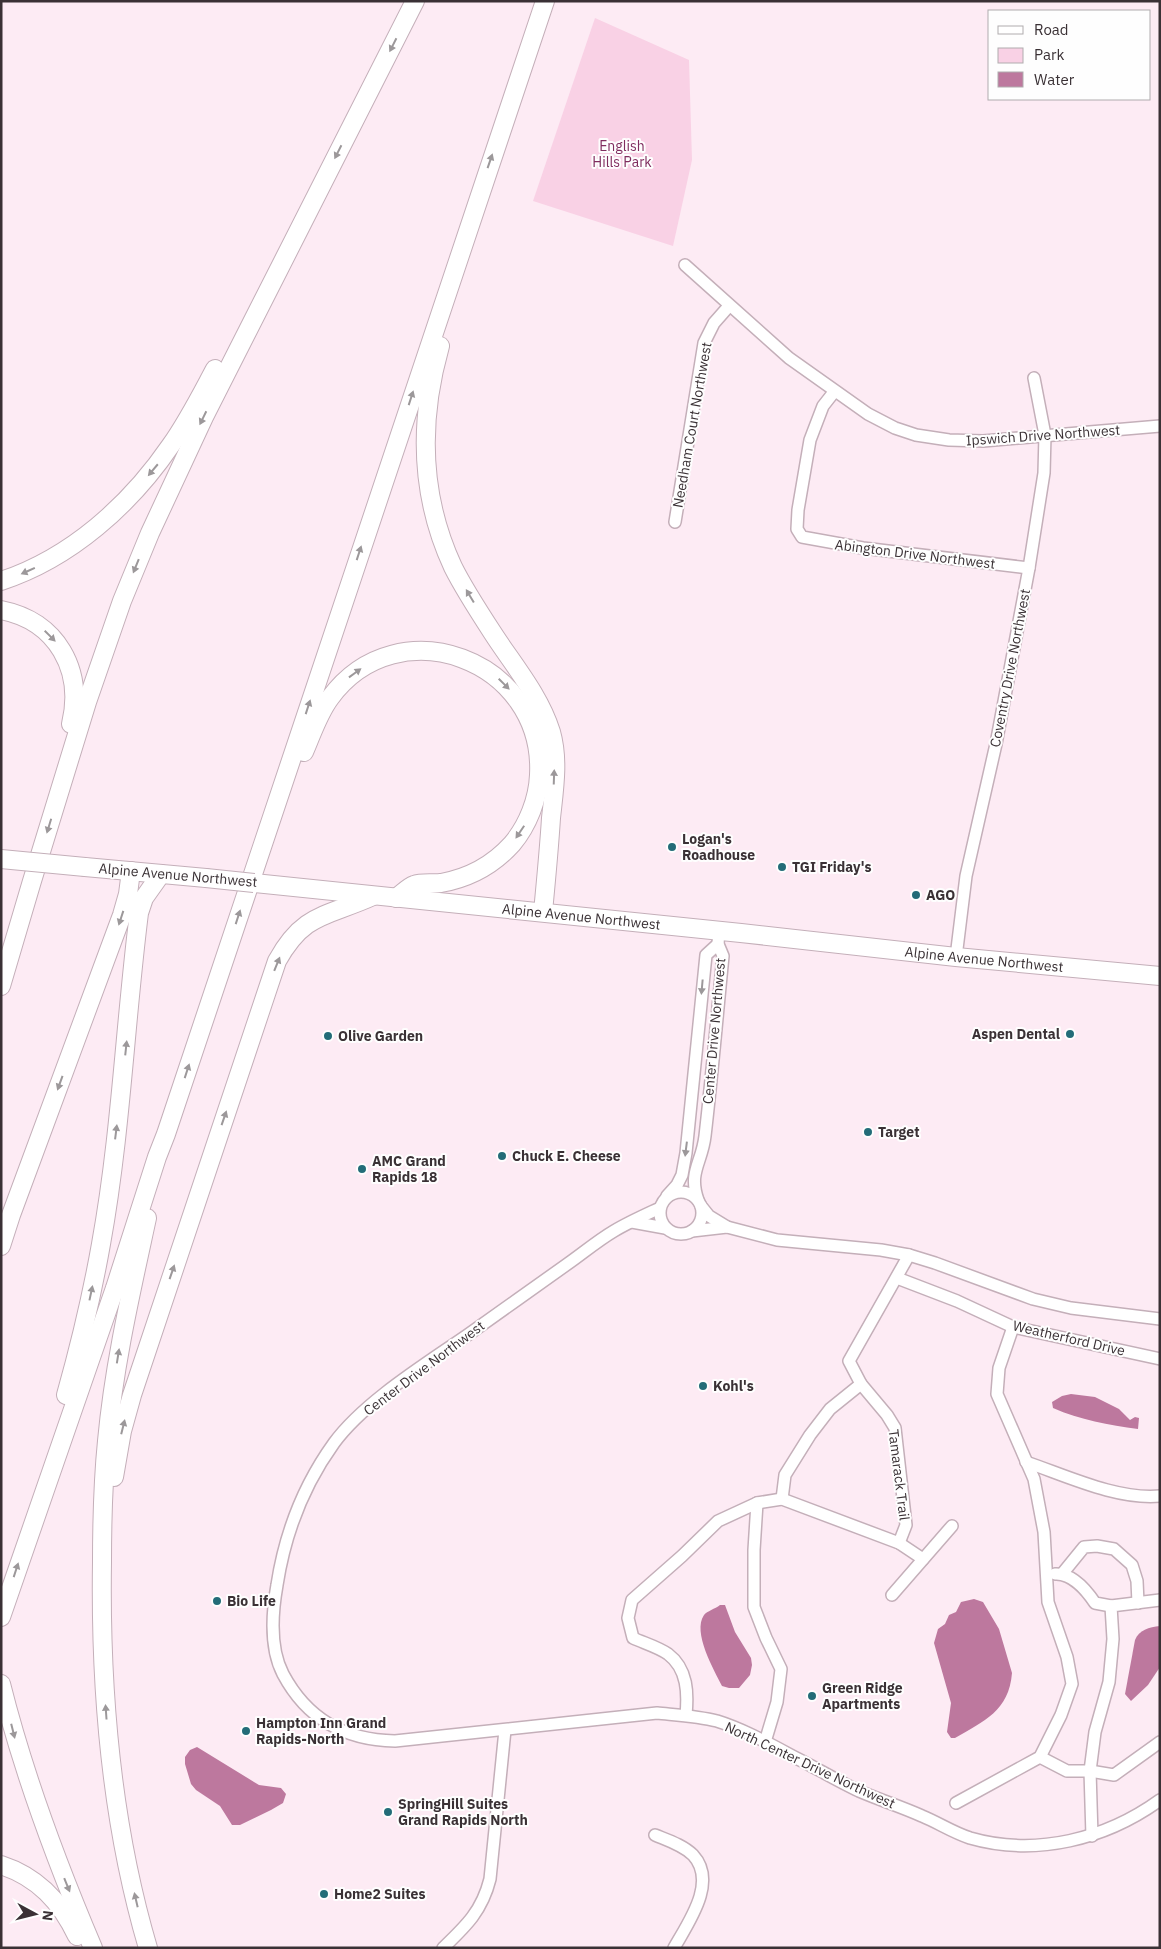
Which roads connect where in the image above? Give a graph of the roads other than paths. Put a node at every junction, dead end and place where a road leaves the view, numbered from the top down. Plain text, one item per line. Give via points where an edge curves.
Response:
1 (415, 1) edge
2 (545, 1) edge
3 (479, 193) junction
4 (296, 234) junction
5 (685, 265) dead end
6 (729, 306) junction
7 (1034, 378) dead end
8 (834, 392) junction
9 (1160, 426) edge
10 (1044, 435) junction
11 (675, 522) dead end
12 (1029, 568) junction
13 (1, 581) edge
14 (1, 610) edge
15 (64, 779) junction
16 (270, 819) junction
17 (1, 859) edge
18 (131, 871) junction
19 (161, 874) junction
20 (128, 894) junction
21 (374, 896) junction
22 (396, 898) junction
23 (543, 912) junction
24 (719, 938) junction
25 (956, 957) junction
26 (1160, 976) edge
27 (1, 986) edge
28 (166, 1134) junction
29 (667, 1196) junction
30 (700, 1203) junction
31 (660, 1208) junction
32 (631, 1223) junction
33 (727, 1227) junction
34 (666, 1228) junction
35 (692, 1231) junction
36 (1, 1246) edge
37 (909, 1255) junction
38 (897, 1278) junction
39 (1160, 1319) edge
40 (1013, 1327) junction
41 (1160, 1359) edge
42 (861, 1384) junction
43 (1026, 1462) junction
44 (48, 1476) junction
45 (1160, 1496) edge
46 (782, 1498) junction
47 (757, 1503) junction
48 (952, 1526) dead end
49 (899, 1543) junction
50 (923, 1559) junction
51 (1047, 1574) junction
52 (1062, 1574) junction
53 (102, 1579) junction
54 (892, 1596) dead end
55 (1160, 1600) edge
56 (1138, 1602) junction
57 (1112, 1606) junction
58 (1, 1617) edge
59 (1, 1684) edge
60 (686, 1715) junction
61 (624, 1716) joint
62 (506, 1730) junction
63 (765, 1742) junction
64 (1160, 1742) edge
65 (1040, 1757) junction
66 (1090, 1771) junction
67 (1160, 1800) edge
68 (956, 1804) dead end
69 (655, 1835) dead end
70 (1092, 1836) junction
71 (1, 1866) edge
72 (83, 1948) edge
73 (93, 1948) edge
74 (148, 1948) edge
75 (443, 1948) edge
76 (674, 1948) edge

1 -> 4 highway
3 -> 2 highway
16 -> 3 highway
23 -> 3 highway via 555,779 551,734 537,698 454,568 436,520 426,465 429,389
4 -> 13 highway via 268,273 186,422 153,470 122,504 76,543 54,559
4 -> 15 highway via 180,464 150,533 104,652
5 - 6 street, Ipswich Drive Northwest
6 - 8 street, Ipswich Drive Northwest
6 - 11 street, Needham Court Northwest via 714,323 704,343
7 - 10 street, Coventry Drive Northwest
8 - 10 street, Ipswich Drive Northwest via 868,414 916,435 983,441
8 - 12 street, Abington Drive Northwest via 823,406 810,440 798,510 797,529 802,536 863,548
9 - 10 street, Ipswich Drive Northwest
10 - 12 street, Coventry Drive Northwest via 1044,473
12 - 25 street, Coventry Drive Northwest via 996,744 966,876
14 -> 15 highway via 21,615 37,624 51,636 70,668 75,690 74,714 67,742
15 -> 27 highway
16 -> 22 highway via 286,796 326,704 344,682 362,669 404,652 426,651 463,658 485,668 500,678 516,696 534,729 540,763 533,807 513,843 487,866 456,880 415,884
28 -> 16 highway
17 - 18 highway, Alpine Avenue Northwest, bridge
18 - 19 highway, Alpine Avenue Northwest
18 - 20 highway
19 - 20 highway via 138,882
19 - 21 highway, Alpine Avenue Northwest, bridge
44 -> 19 highway via 101,1243 140,912 144,898
20 -> 36 highway
21 - 22 highway, Alpine Avenue Northwest
53 -> 21 highway via 115,1470 132,1395 277,961 286,945 308,922
22 - 23 highway, Alpine Avenue Northwest
23 - 24 highway, Alpine Avenue Northwest via 649,924
24 - 25 highway, Alpine Avenue Northwest
24 -> 29 street, Center Drive Northwest via 706,955 682,1175 678,1185
24 - 30 street, Center Drive Northwest via 723,956 705,1140 693,1178
25 - 26 highway, Alpine Avenue Northwest
28 - 44 highway
53 -> 28 highway via 103,1491 114,1381 132,1283
29 - 30 street via 687,1192
29 - 31 street
30 - 33 street via 709,1216
30 - 35 street via 701,1220
31 - 32 street, Center Drive Northwest
31 - 34 street
32 - 34 street
32 - 62 street, Center Drive Northwest via 614,1230 409,1376 355,1420 335,1442 304,1492 280,1567 273,1604 272,1634 279,1666 292,1690 312,1713 354,1736 372,1740 395,1741
33 - 35 street
33 - 37 street via 778,1240
34 - 35 street via 678,1234
37 - 38 street, Tamarack Trail
37 - 39 street via 1033,1299 1071,1308
38 - 40 street, Weatherford Drive
38 - 42 street, Tamarack Trail via 850,1360
40 - 41 street, Weatherford Drive
40 - 43 street via 999,1368 997,1394
42 - 46 street via 830,1408 810,1435 785,1476
42 - 49 street, Tamarack Trail via 895,1428 906,1526
43 - 45 street via 1097,1486 1142,1497
43 - 51 street via 1034,1479 1041,1510
58 -> 44 highway
46 - 47 street
46 - 49 street
47 - 60 street via 718,1521 632,1600 628,1618 633,1638 669,1655 682,1670 687,1685
47 - 63 street via 754,1607 781,1669
48 - 50 street
49 - 50 street
50 - 54 street
51 - 52 street
51 - 65 street via 1048,1602 1067,1657 1072,1684 1061,1716
52 - 56 street via 1084,1547 1114,1549 1132,1565
52 - 57 street via 1087,1591 1095,1603
74 -> 53 highway via 126,1852 111,1760 103,1670
55 - 56 street
56 - 57 street
57 - 66 street via 1109,1682 1095,1732
59 -> 73 highway via 15,1740 43,1825
60 - 61 street, North Center Drive Northwest
60 - 63 street, North Center Drive Northwest via 717,1721
61 - 62 street, Center Drive Northwest
62 - 75 street via 487,1891 474,1917
63 - 70 street, North Center Drive Northwest via 860,1791 972,1838 999,1844 1033,1845 1062,1844
64 - 66 street via 1114,1775
65 - 66 street via 1067,1771
65 - 68 street
66 - 70 street
67 - 70 street, North Center Drive Northwest via 1119,1826
69 - 76 street via 678,1845 700,1866 699,1899
71 - 72 highway via 24,1875 52,1896

